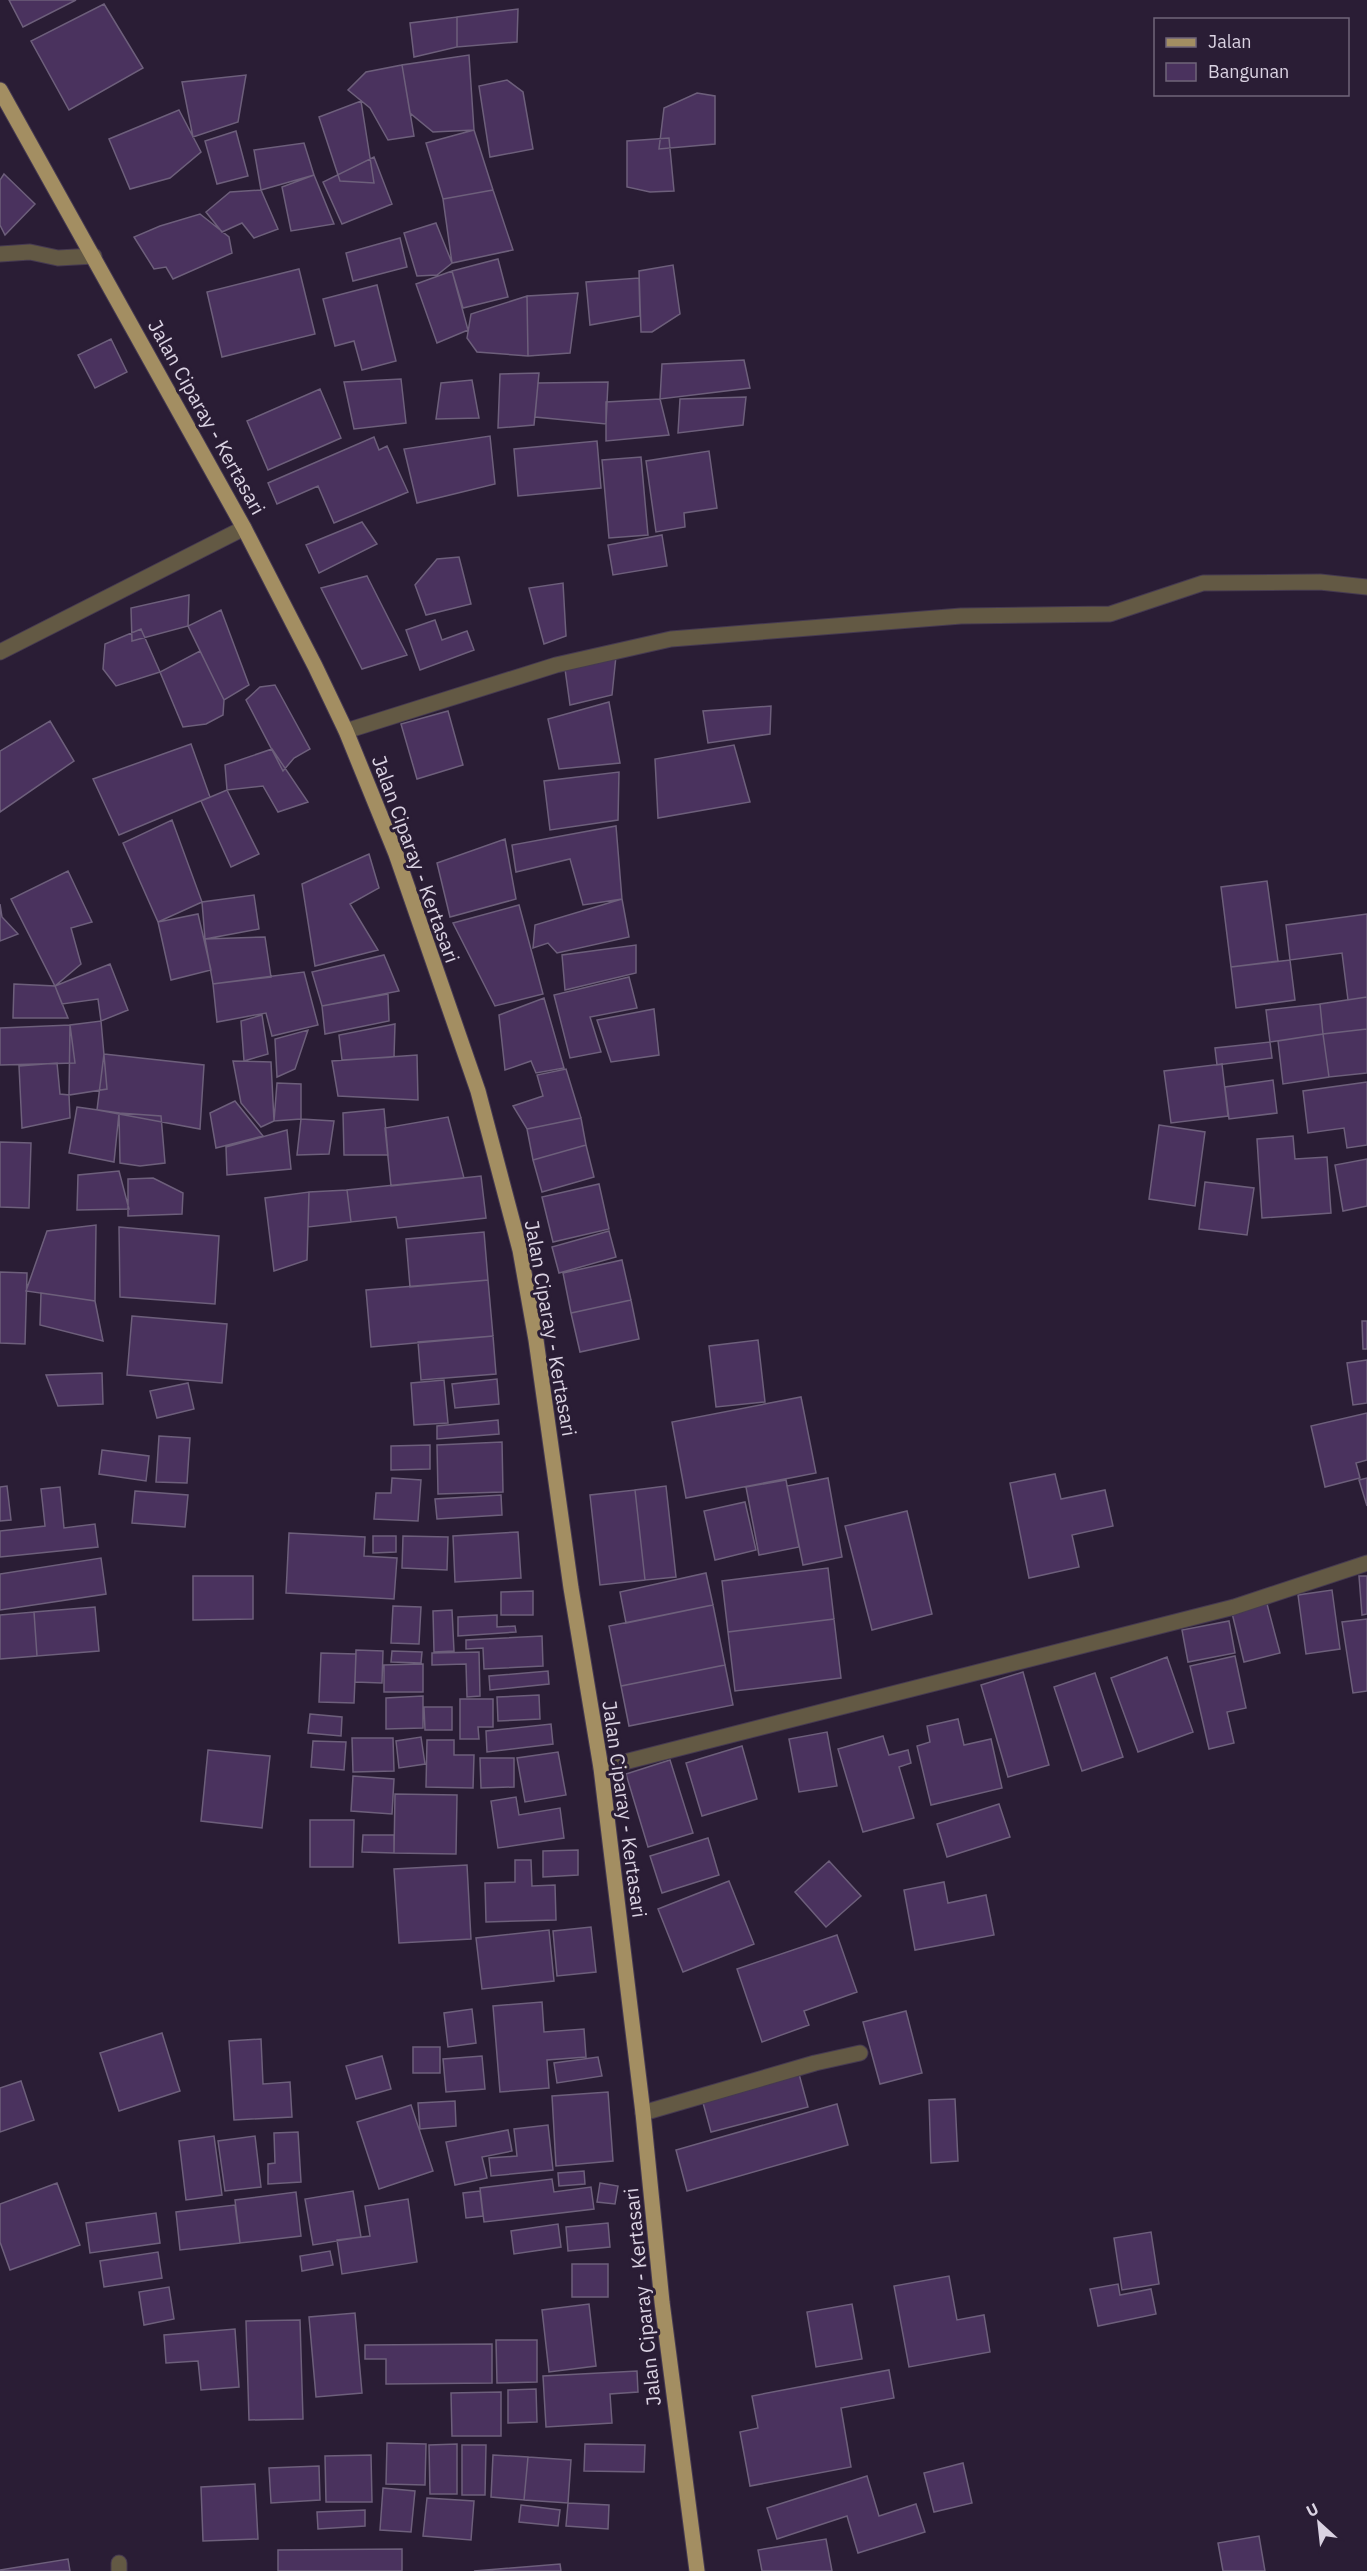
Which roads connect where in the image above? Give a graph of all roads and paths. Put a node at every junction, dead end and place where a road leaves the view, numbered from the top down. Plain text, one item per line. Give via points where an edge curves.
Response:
1 (0, 90) edge
2 (0, 254) edge
3 (94, 256) junction
4 (244, 528) junction
5 (1367, 587) edge
6 (0, 652) edge
7 (346, 731) junction
8 (1367, 1563) edge
9 (601, 1768) junction
10 (860, 2053) dead end
11 (643, 2113) junction
12 (697, 2571) edge

1 - 3 main road, Jalan Ciparay - Kertasari
2 - 3 street
3 - 4 main road, Jalan Ciparay - Kertasari
4 - 6 street
4 - 7 main road, Jalan Ciparay - Kertasari
5 - 7 street via 1320,582 1203,583 1110,614 961,616 671,639 556,665
7 - 9 main road, Jalan Ciparay - Kertasari via 396,854 478,1091 520,1250
8 - 9 street via 1234,1607
9 - 11 main road, Jalan Ciparay - Kertasari
10 - 11 street
11 - 12 main road, Jalan Ciparay - Kertasari

